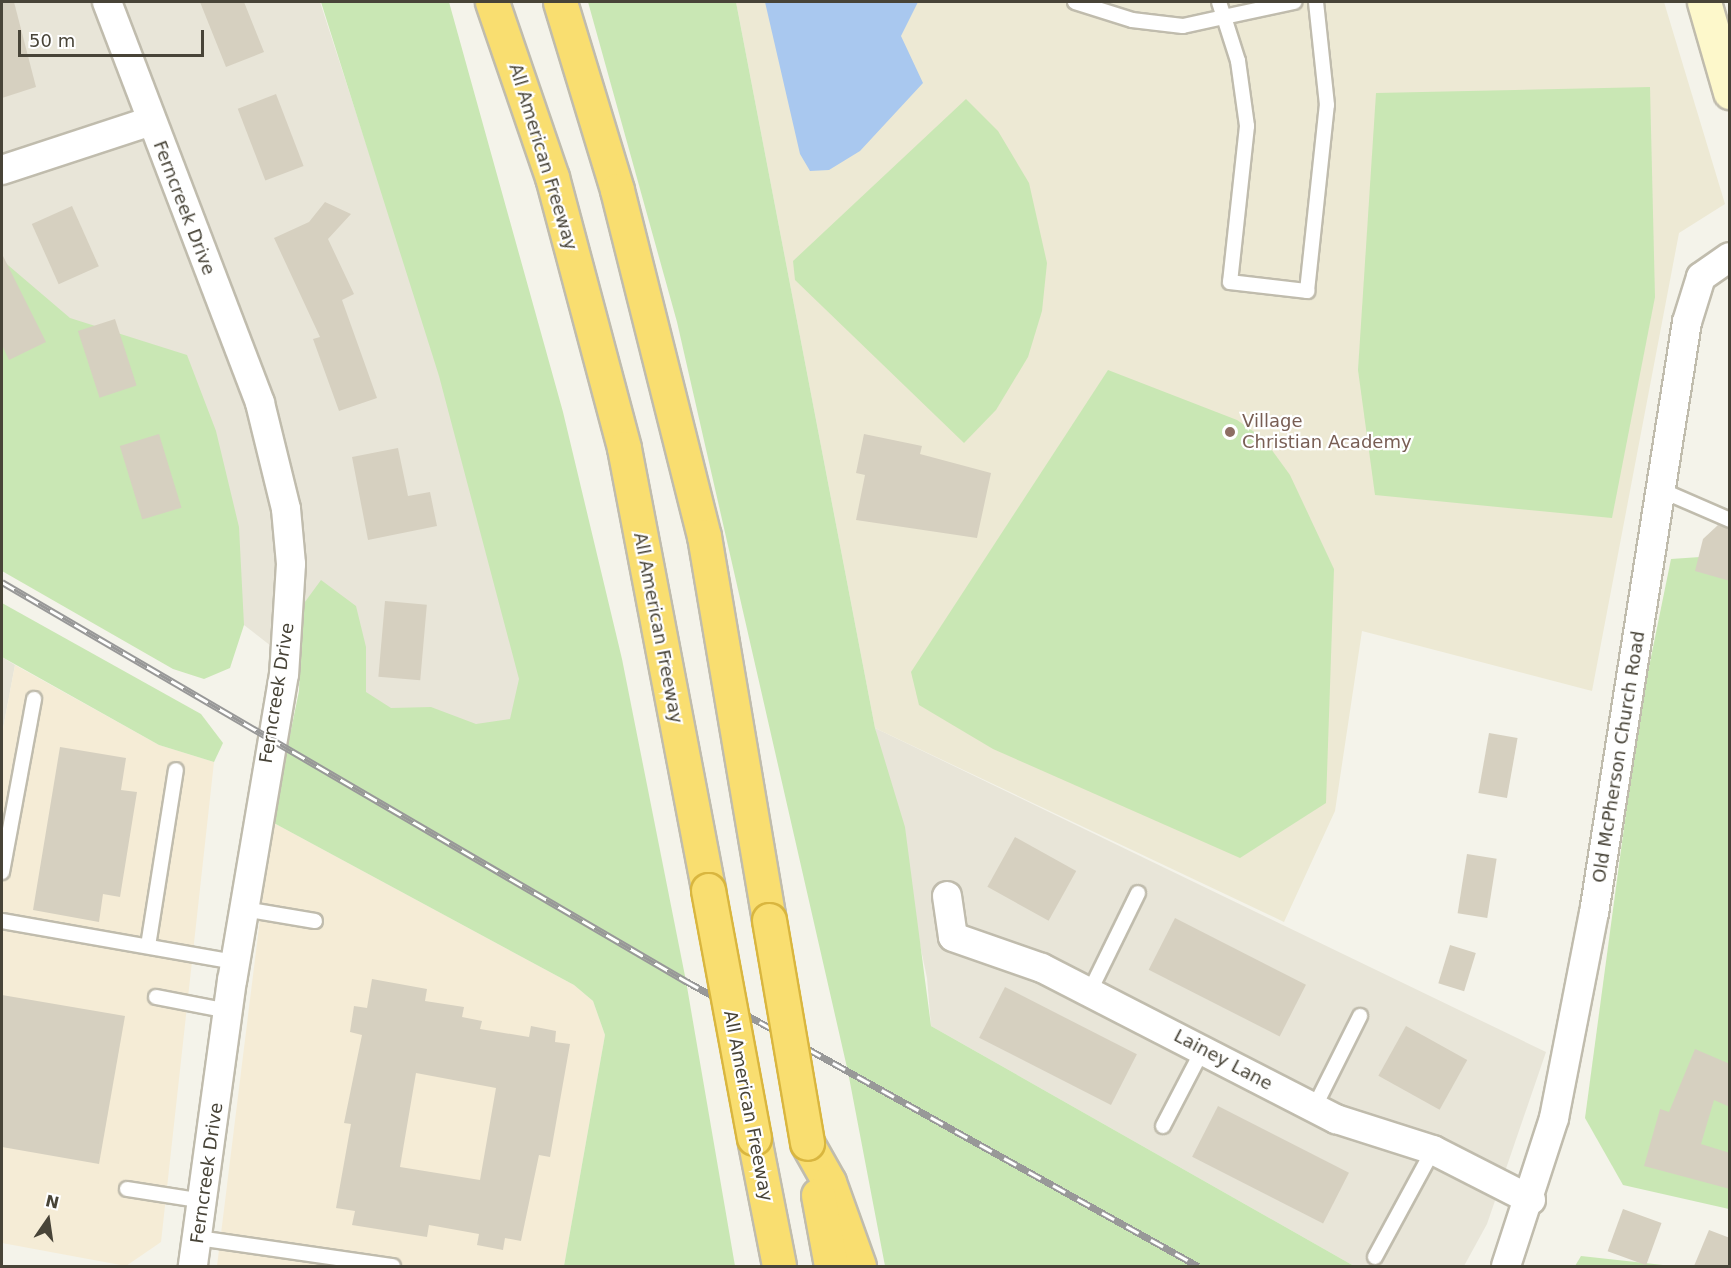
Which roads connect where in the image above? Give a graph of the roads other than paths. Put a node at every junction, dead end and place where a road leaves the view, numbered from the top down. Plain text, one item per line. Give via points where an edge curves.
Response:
1 (107, 2) edge
2 (492, 2) edge
3 (560, 2) edge
4 (1075, 2) edge
5 (1219, 2) edge
6 (1294, 2) edge
7 (1316, 2) edge
8 (1704, 2) edge
9 (1224, 17) junction
10 (1730, 92) edge
11 (151, 121) junction
12 (2, 170) edge
13 (1730, 257) edge
14 (1661, 490) junction
15 (1730, 520) edge
16 (34, 699) dead end
17 (176, 770) dead end
18 (2, 872) edge
19 (1138, 893) dead end
20 (947, 896) dead end
21 (244, 909) junction
22 (2, 921) edge
23 (315, 921) dead end
24 (148, 946) junction
25 (235, 962) junction
26 (1090, 991) junction
27 (156, 997) dead end
28 (229, 1011) junction
29 (1360, 1016) dead end
30 (1203, 1049) junction
31 (1314, 1108) junction
32 (1164, 1126) dead end
33 (1433, 1150) junction
34 (822, 1180) junction
35 (127, 1189) dead end
36 (1531, 1200) junction
37 (204, 1201) junction
38 (198, 1238) junction
39 (1375, 1257) dead end
40 (193, 1266) edge
41 (393, 1266) edge
42 (779, 1266) edge
43 (831, 1266) edge
44 (859, 1266) edge
45 (1506, 1266) edge

1 - 11 street, Ferncreek Drive
2 - 42 highway, All American Freeway, bridge via 552,177 624,448
3 - 34 highway, bridge via 617,190 704,536 807,1143
4 - 9 lane via 1087,10 1183,26
5 - 9 lane
6 - 9 lane
7 - 9 lane via 1327,105 1307,291 1230,282 1247,126 1238,61
8 - 10 main road
11 - 12 street
11 - 21 street, Ferncreek Drive via 260,403 286,509 291,564 284,674
13 - 14 street, Old McPherson Church Road via 1701,277 1694,292
14 - 15 lane
14 - 36 street, Old McPherson Church Road via 1594,912 1554,1118
16 - 18 lane
17 - 24 lane
19 - 26 lane
20 - 26 street, Lainey Lane via 953,937
21 - 23 lane
21 - 25 street, Ferncreek Drive
22 - 24 lane
24 - 25 lane
25 - 28 street, Ferncreek Drive
26 - 30 street, Lainey Lane
27 - 28 lane
28 - 37 street, Ferncreek Drive
29 - 31 lane
30 - 31 street, Lainey Lane
30 - 32 lane
31 - 33 street, Lainey Lane
33 - 36 street, Lainey Lane
33 - 39 lane
34 - 43 highway
34 - 44 highway
35 - 37 lane
36 - 45 street, Old McPherson Church Road
37 - 38 street, Ferncreek Drive
38 - 40 street, Ferncreek Drive
38 - 41 lane

